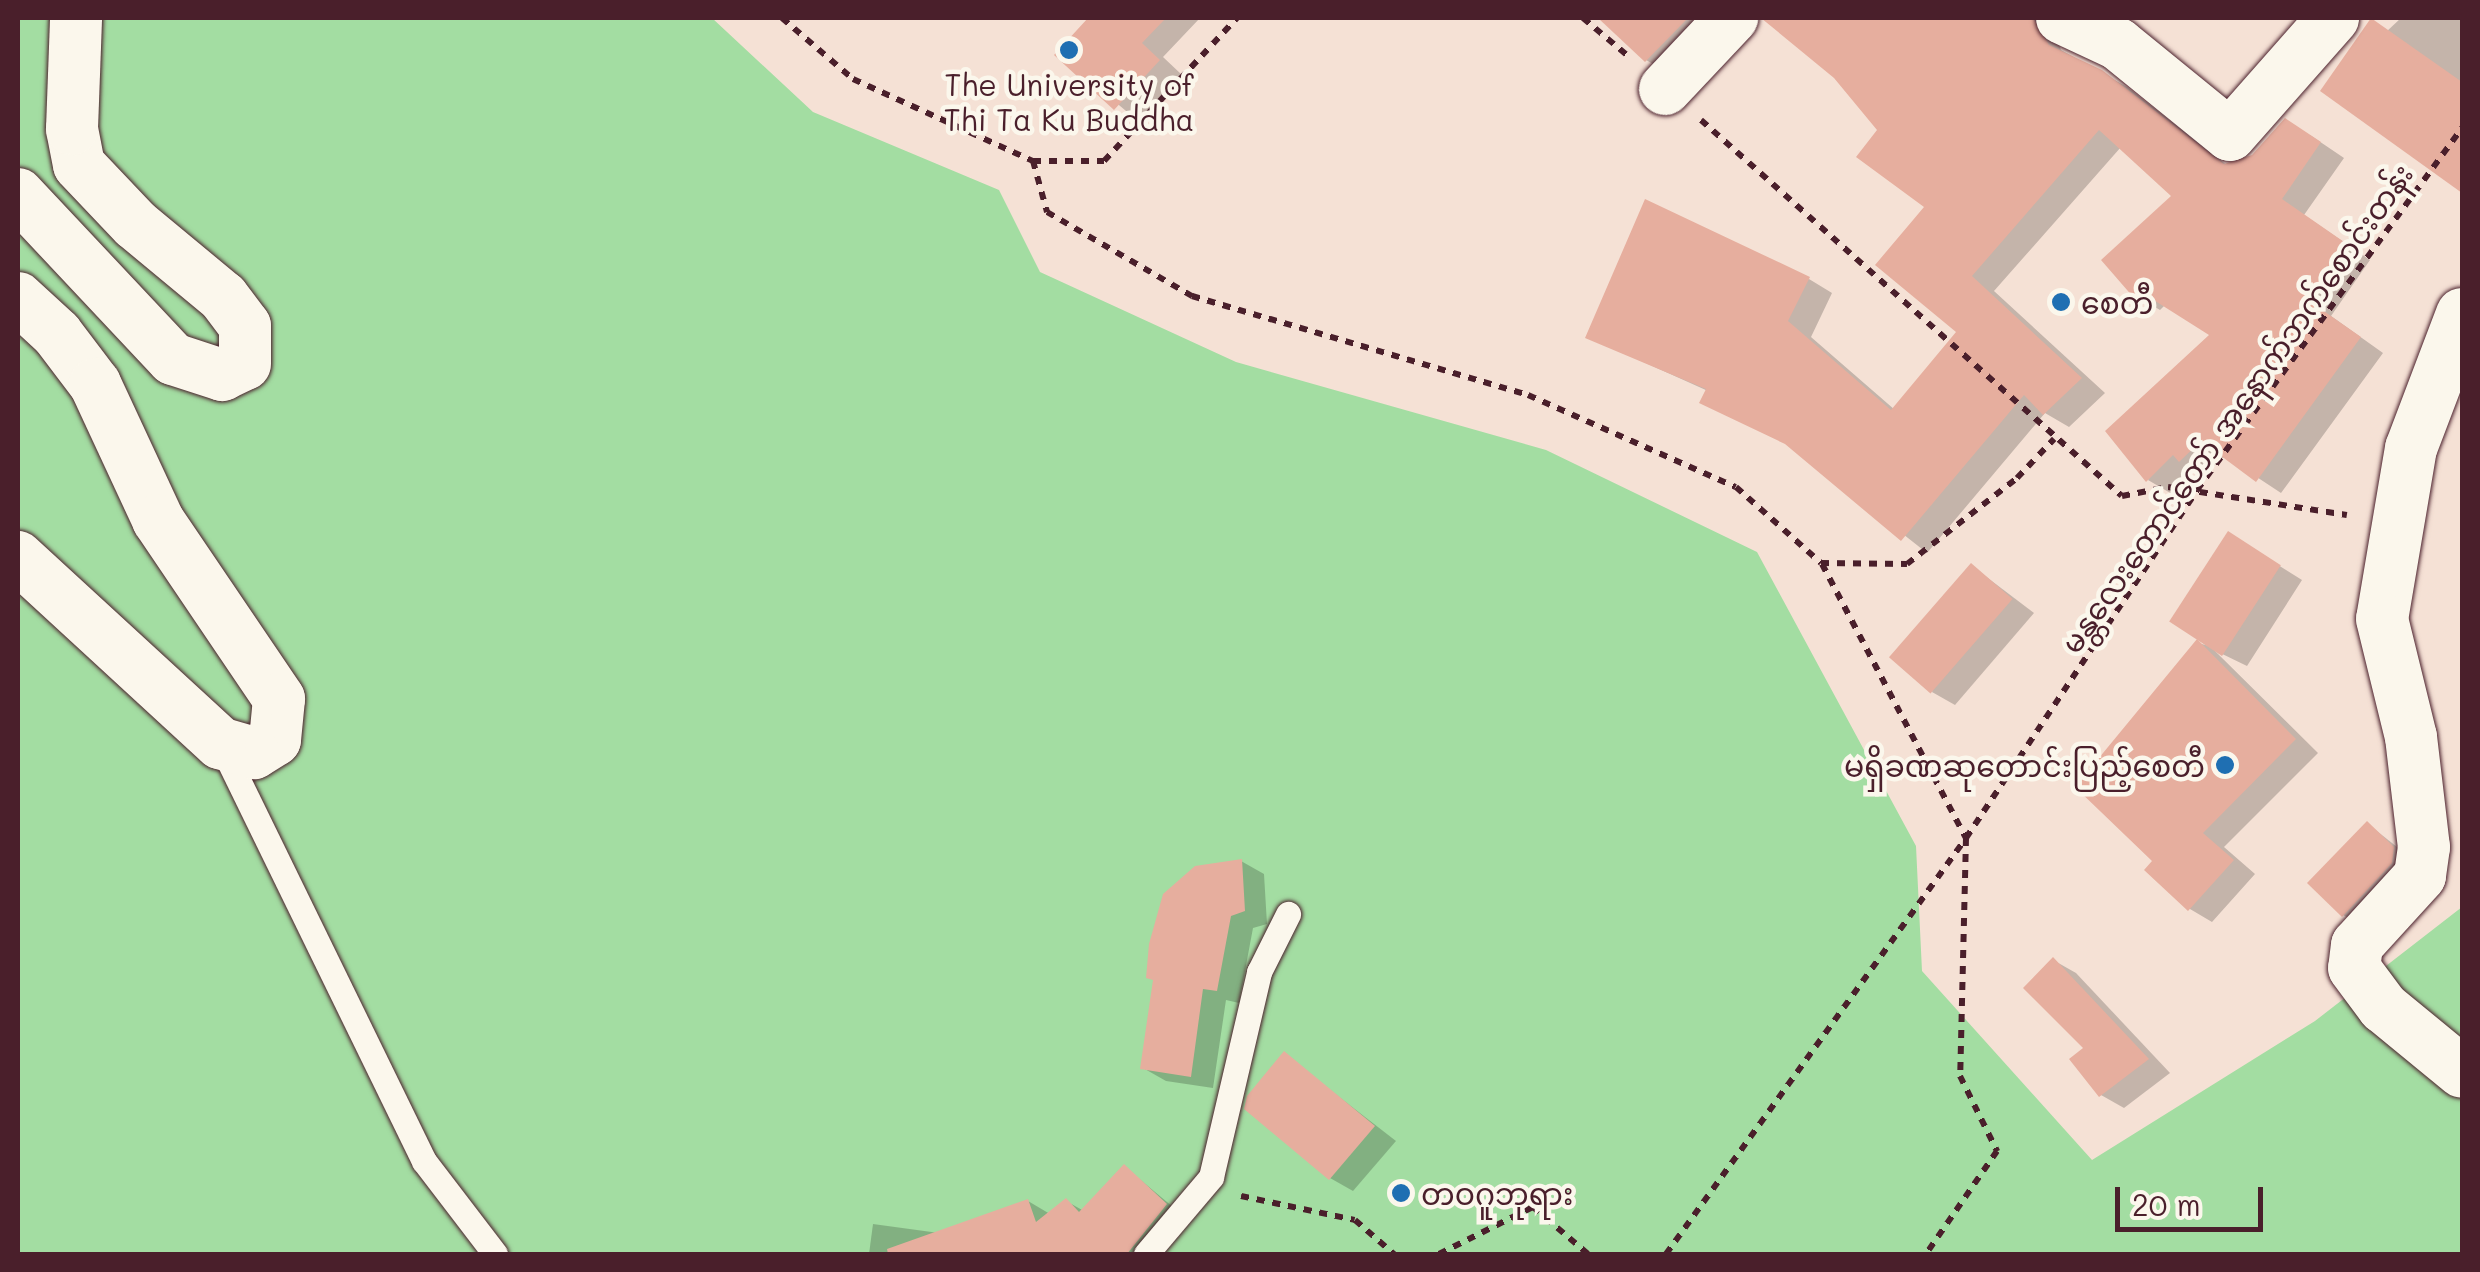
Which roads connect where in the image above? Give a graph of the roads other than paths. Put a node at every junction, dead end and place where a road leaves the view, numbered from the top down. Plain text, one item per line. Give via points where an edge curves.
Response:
1 (76, 18) edge
2 (1732, 18) edge
3 (2062, 18) edge
4 (2333, 18) edge
5 (1666, 89) road end
6 (18, 194) edge
7 (18, 298) edge
8 (2462, 314) edge
9 (18, 557) edge
10 (220, 743) junction
11 (1288, 914) dead end
12 (2462, 1072) edge
13 (495, 1254) edge
14 (1146, 1254) edge

1 - 6 street via 72,129 79,165 135,224 223,297 244,326 245,364 222,375 174,359
2 - 5 street
3 - 4 street via 2118,44 2230,135
7 - 10 street via 57,334 95,384 158,520 279,699 279,730 268,747 254,753
8 - 12 street via 2435,373 2394,523 2382,618 2410,737 2424,847 2420,876 2357,945 2354,968 2383,1007
9 - 10 street
10 - 13 lane via 424,1161
11 - 14 lane via 1259,972 1205,1183

